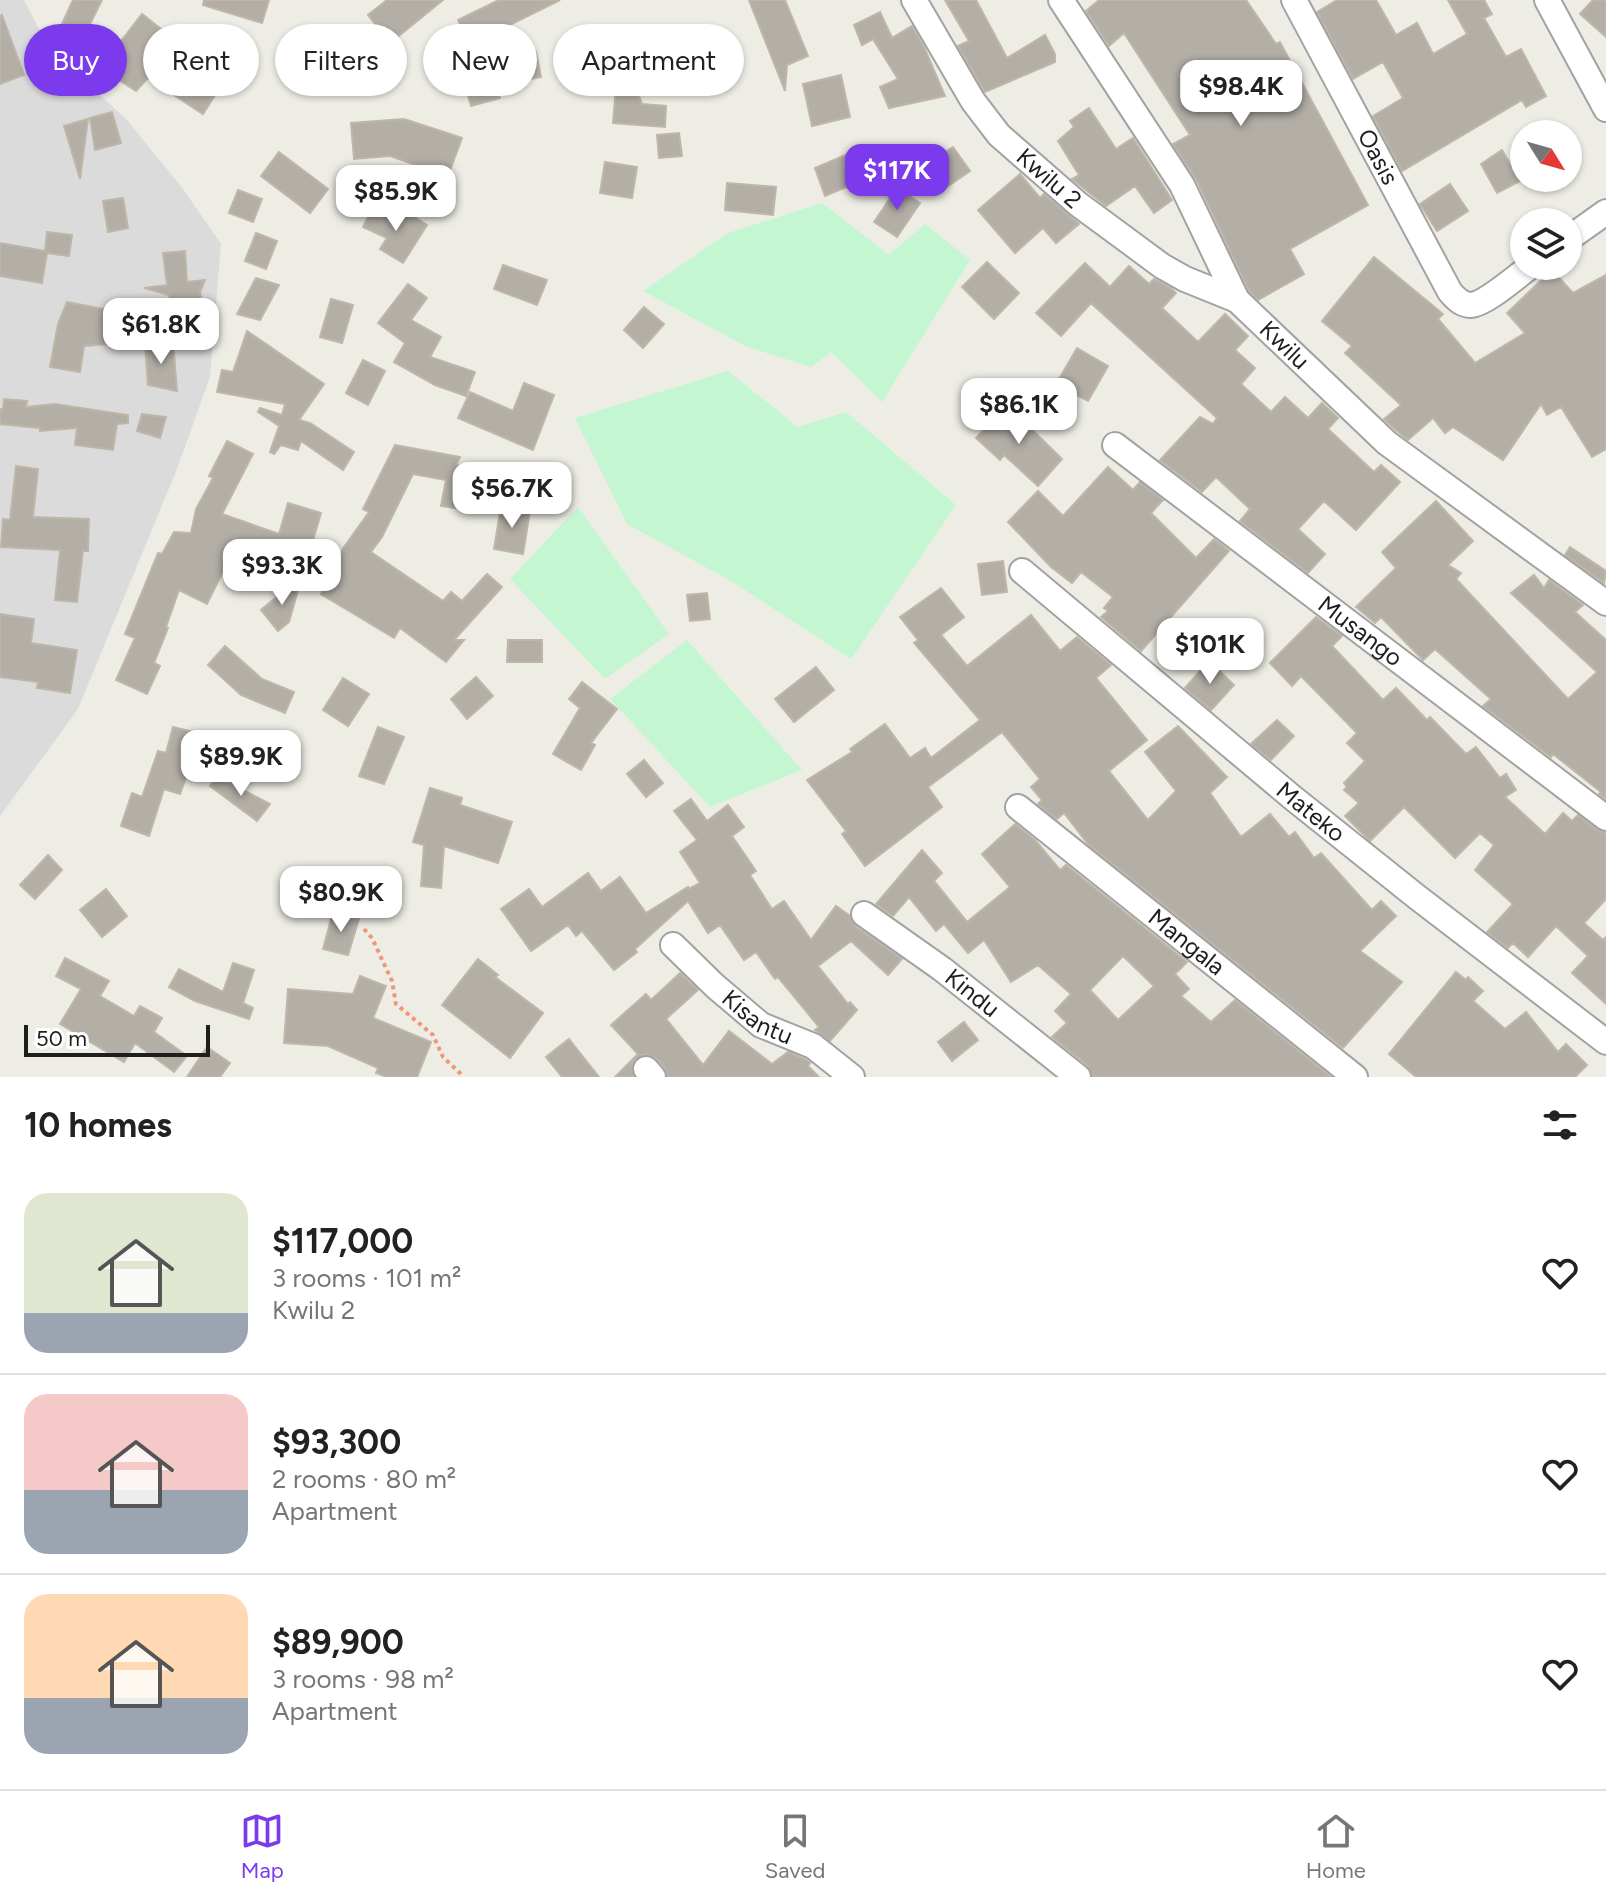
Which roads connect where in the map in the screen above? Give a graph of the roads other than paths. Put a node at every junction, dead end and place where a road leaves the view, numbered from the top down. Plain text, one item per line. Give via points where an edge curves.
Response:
1 (914, 0) edge
2 (1061, 0) edge
3 (1294, 0) edge
4 (1547, 0) edge
5 (1606, 109) edge
6 (1606, 212) edge
7 (1582, 229) edge
8 (1511, 280) edge
9 (1237, 300) junction
10 (1115, 445) dead end
11 (1022, 571) dead end
12 (1606, 603) edge
13 (1018, 807) dead end
14 (1606, 818) edge
15 (864, 914) dead end
16 (673, 945) dead end
17 (1606, 1042) edge
18 (852, 1077) edge
19 (1078, 1077) edge
20 (1355, 1077) edge

1 - 9 street, Kwilu 2 via 999,135 1078,204 1162,266
2 - 9 street, Kwilu via 1182,185
3 - 8 street, Oasis via 1450,292 1468,306
4 - 5 street
6 - 7 street
9 - 12 street, Kwilu via 1387,443
10 - 14 street, Musango
11 - 17 street, Mateko via 1293,798
13 - 20 street, Mangala
15 - 19 street, Kindu
16 - 18 street, Kisantu via 761,1025 813,1046

